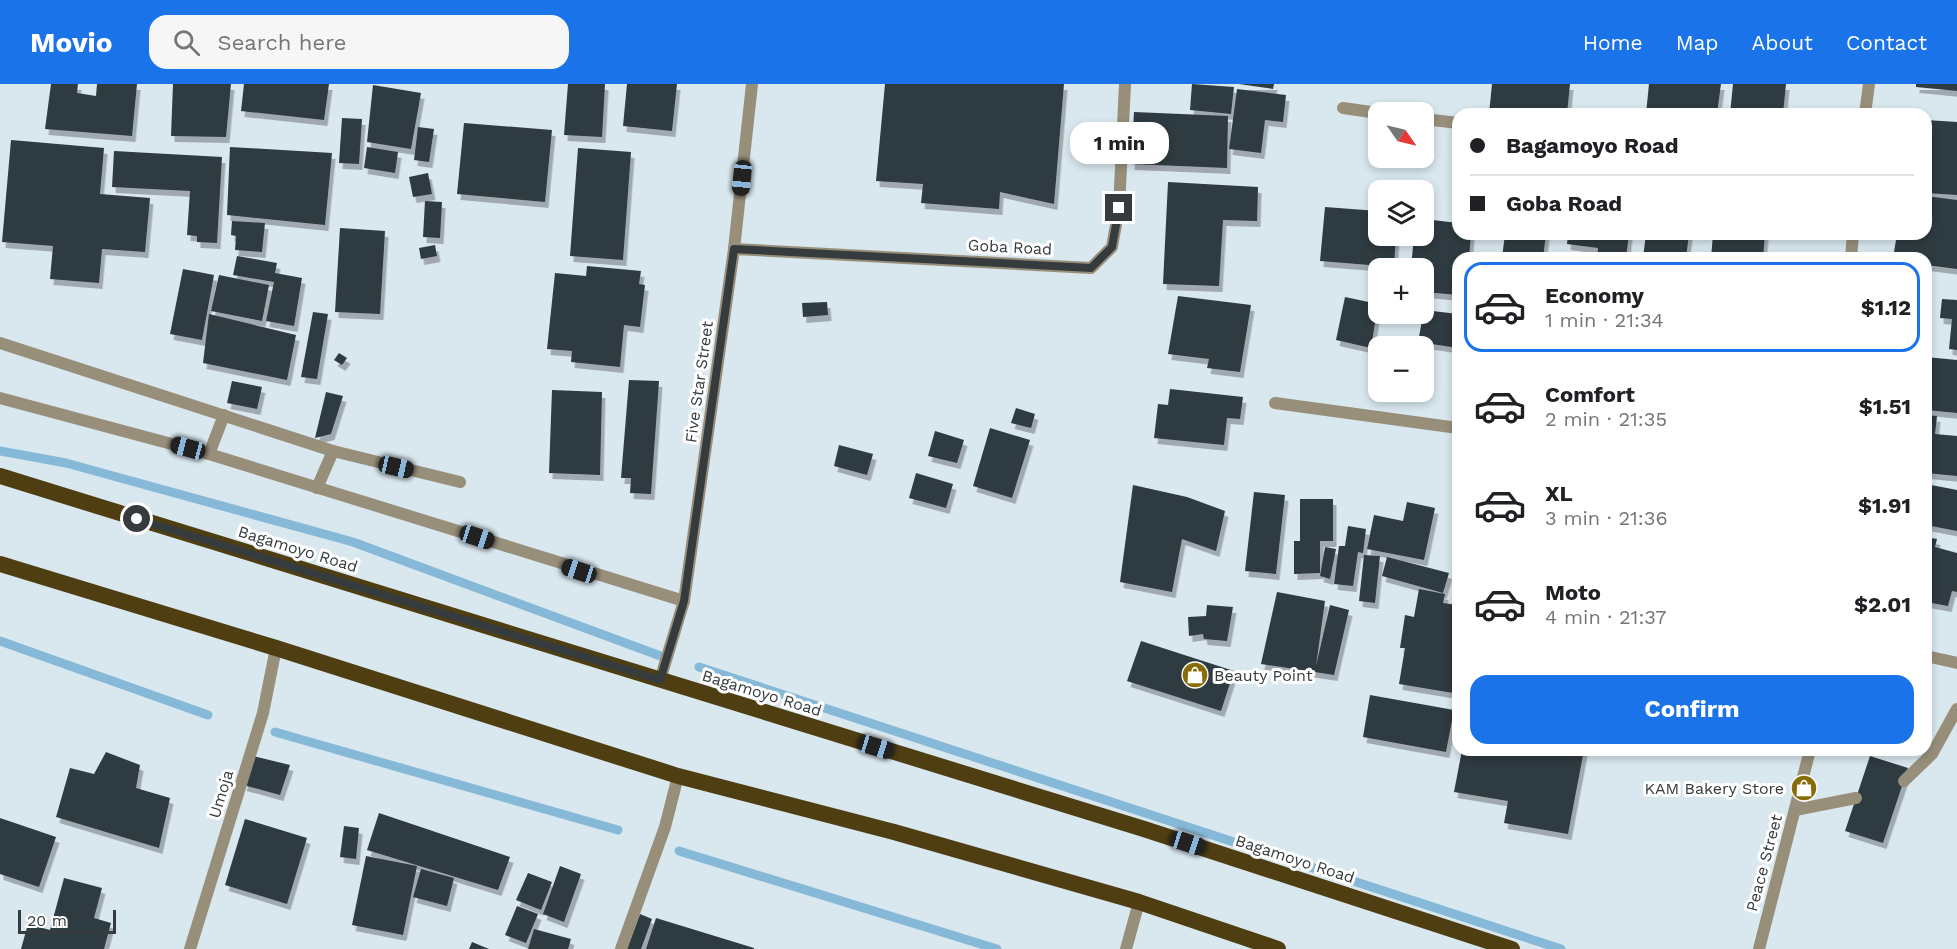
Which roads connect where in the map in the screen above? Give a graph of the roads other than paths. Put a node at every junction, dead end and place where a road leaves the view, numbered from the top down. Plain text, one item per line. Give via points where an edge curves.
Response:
1 (752, 84) edge
2 (1125, 84) edge
3 (1869, 84) edge
4 (1344, 108) dead end
5 (1866, 108) edge
6 (1368, 112) edge
7 (1434, 119) edge
8 (1452, 122) edge
9 (734, 249) junction
10 (0, 343) edge
11 (0, 398) edge
12 (1275, 403) dead end
13 (224, 415) junction
14 (1452, 427) edge
15 (333, 451) junction
16 (209, 454) junction
17 (0, 476) edge
18 (460, 482) dead end
19 (317, 488) junction
20 (0, 564) edge
21 (684, 601) junction
22 (276, 648) junction
23 (1932, 657) edge
24 (1957, 663) edge
25 (660, 680) junction
26 (1957, 709) edge
27 (1932, 754) edge
28 (1808, 756) edge
29 (1930, 756) edge
30 (678, 776) junction
31 (1904, 781) dead end
32 (1856, 798) dead end
33 (1795, 810) junction
34 (1138, 902) junction
35 (190, 949) edge
36 (621, 949) edge
37 (1126, 949) edge
38 (1278, 949) edge
39 (1512, 949) edge
40 (1759, 949) edge

1 - 9 street, Five Star Street
2 - 9 street, Goba Road via 1119,208 1112,247 1091,268
3 - 5 street
4 - 6 street
7 - 8 street
9 - 21 street, Five Star Street
10 - 13 street
11 - 16 street
12 - 14 street
13 - 15 street
13 - 16 street
15 - 18 street
15 - 19 street
16 - 19 street
17 - 25 highway, Bagamoyo Road
19 - 21 street
20 - 22 highway
21 - 25 street, Five Star Street
22 - 30 highway
22 - 35 street, Umoja via 263,713
23 - 24 street
25 - 39 highway, Bagamoyo Road via 1144,829
26 - 27 street
28 - 33 street, Peace Street
29 - 31 street
30 - 34 highway via 894,832
30 - 36 street
32 - 33 street
33 - 40 street, Peace Street
34 - 37 street
34 - 38 highway

